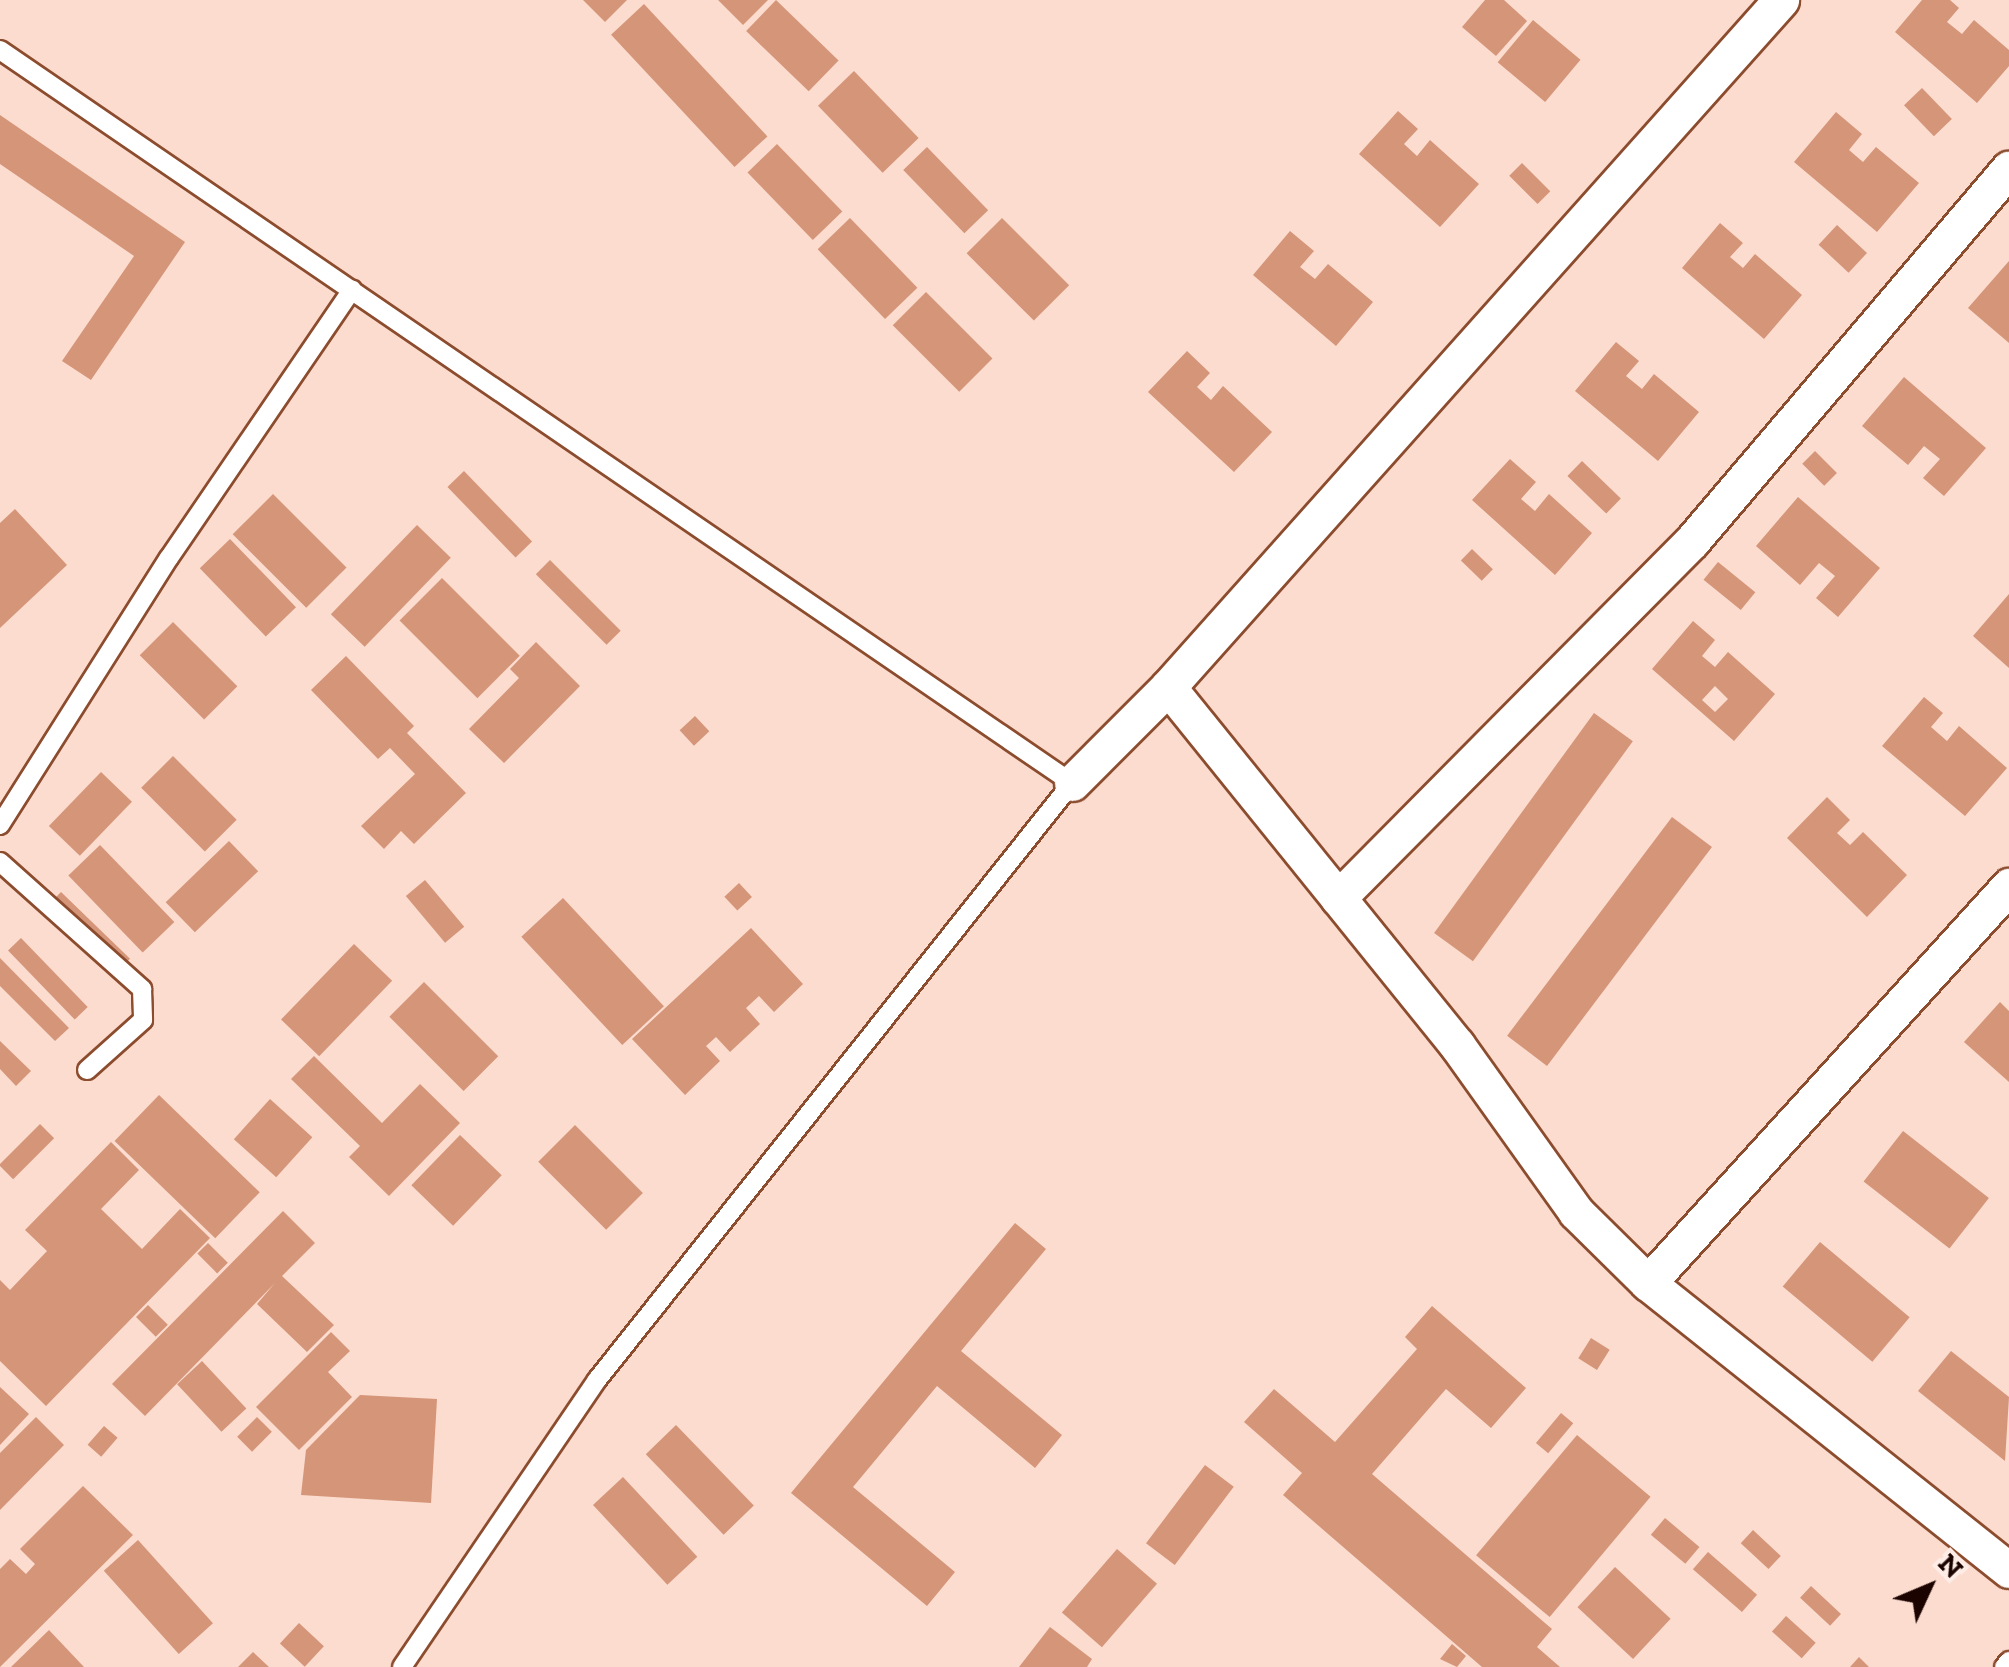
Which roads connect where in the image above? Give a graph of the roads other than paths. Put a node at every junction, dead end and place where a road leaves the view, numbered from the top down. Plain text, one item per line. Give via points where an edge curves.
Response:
1 (1781, 0) edge
2 (0, 50) edge
3 (2009, 169) edge
4 (352, 290) junction
5 (1168, 687) junction
6 (1072, 784) junction
7 (0, 824) edge
8 (0, 862) edge
9 (2009, 886) edge
10 (1338, 898) junction
11 (87, 1070) dead end
12 (1648, 1282) junction
13 (2009, 1570) edge
14 (402, 1667) edge

1 - 5 street
2 - 4 lane
3 - 10 street via 1692,541
4 - 6 lane
4 - 7 lane via 169,558
5 - 6 street
5 - 10 street
6 - 14 lane via 597,1380
8 - 11 lane via 142,990 143,1020
9 - 12 street
10 - 12 street via 1457,1045 1576,1212
12 - 13 street

